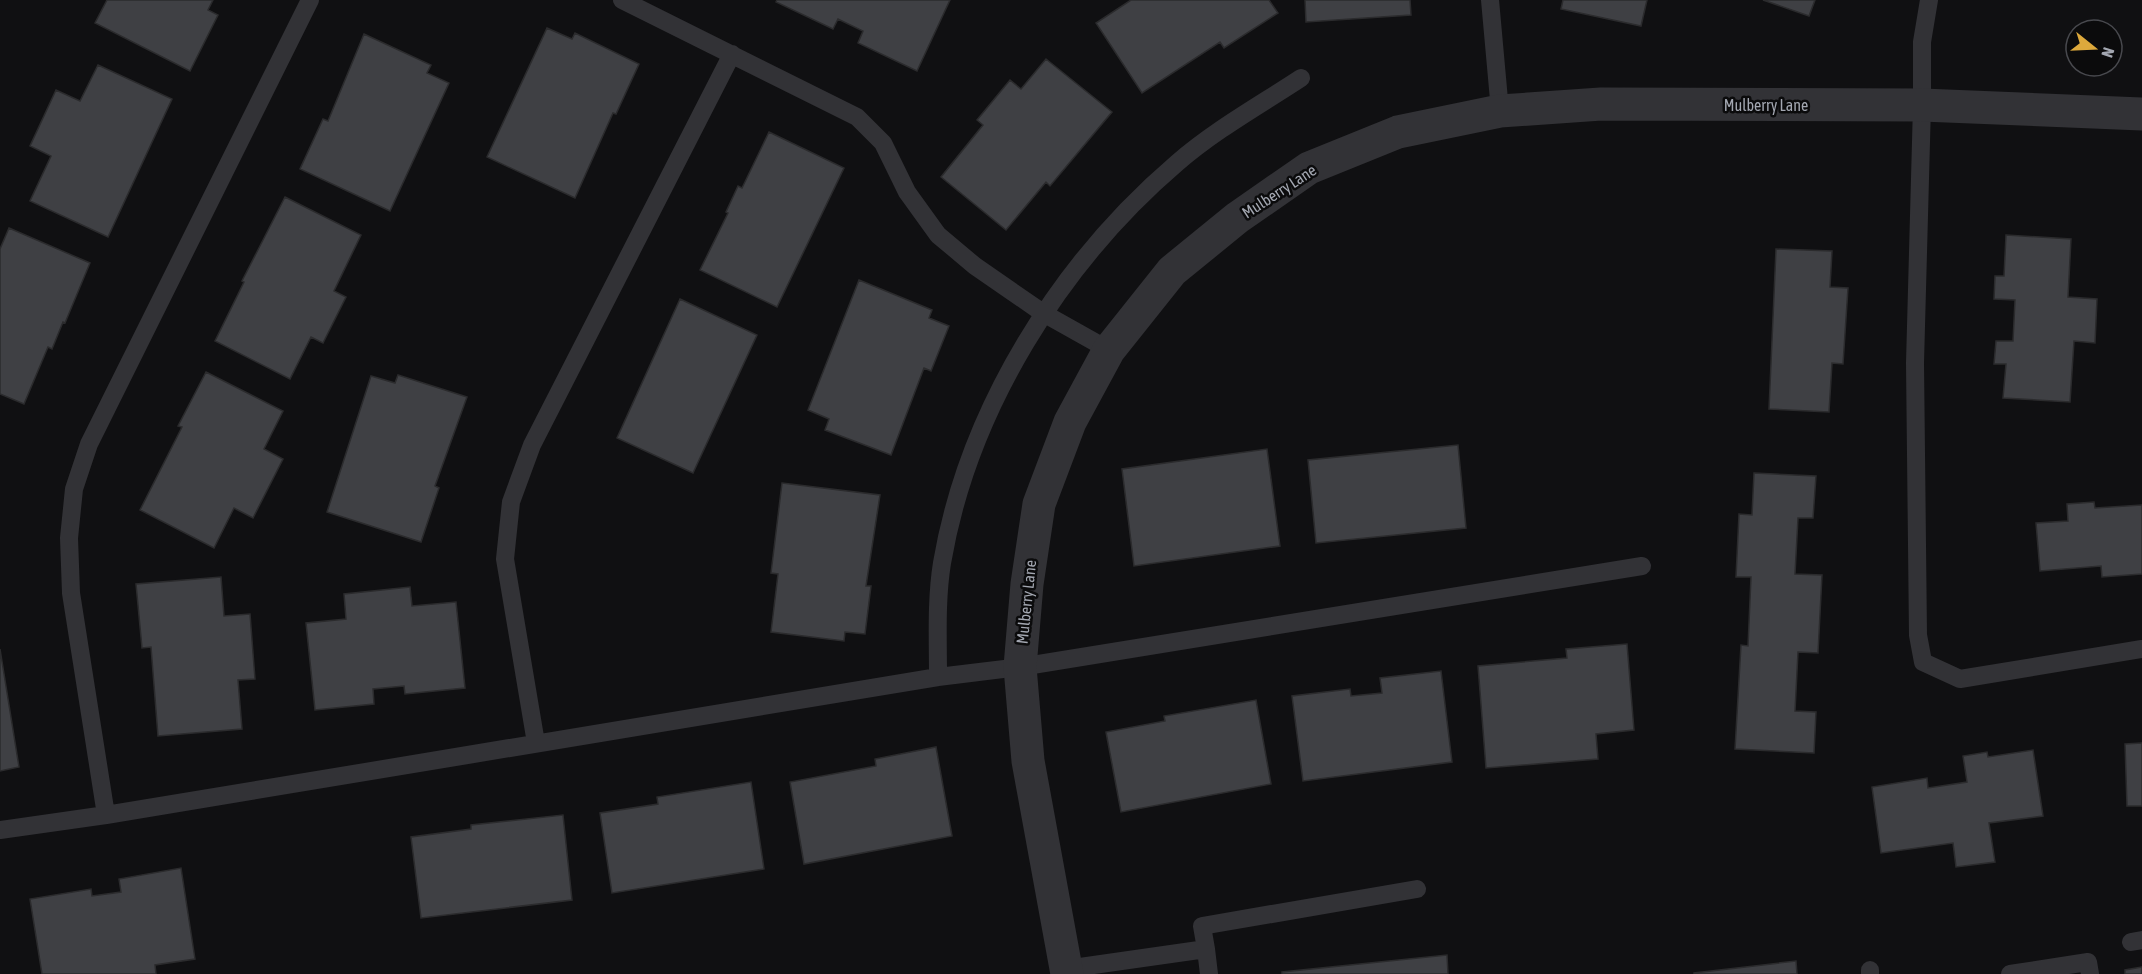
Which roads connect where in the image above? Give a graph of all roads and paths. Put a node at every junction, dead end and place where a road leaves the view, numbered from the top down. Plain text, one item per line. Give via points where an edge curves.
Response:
1 (310, 0) edge
2 (1490, 0) edge
3 (1929, 0) edge
4 (634, 2) edge
5 (732, 54) junction
6 (1301, 78) dead end
7 (1922, 105) junction
8 (1500, 111) junction
9 (2142, 114) edge
10 (1043, 313) junction
11 (1109, 350) junction
12 (1642, 566) dead end
13 (2142, 649) edge
14 (1020, 667) junction
15 (938, 677) junction
16 (536, 743) junction
17 (106, 815) junction
18 (0, 830) edge
19 (1417, 889) dead end
20 (1206, 949) junction
21 (1066, 972) edge
22 (1209, 974) edge
23 (2010, 974) edge
24 (2090, 974) edge

1 - 17 lane via 89,444 74,489 69,538 71,593
2 - 8 lane
3 - 7 lane via 1922,42
4 - 5 lane
5 - 10 lane via 857,117 883,143 907,192 938,235
5 - 16 lane via 531,445 511,502 505,559
6 - 10 lane via 1178,162 1085,257
7 - 8 street, Mulberry Lane via 1601,104
7 - 9 street, Mulberry Lane
7 - 13 lane via 1915,374 1918,635 1923,662 1960,679
8 - 11 street, Mulberry Lane via 1398,132 1310,168 1237,218 1172,271
10 - 11 lane
10 - 15 lane via 979,437 955,507 942,564
11 - 14 street, Mulberry Lane via 1070,422 1039,504
12 - 14 lane
14 - 15 lane
14 - 21 street, Mulberry Lane via 1028,761
15 - 16 lane
16 - 17 lane
17 - 18 lane
19 - 20 lane via 1202,926
20 - 21 lane
20 - 22 lane
23 - 24 lane via 2088,962

